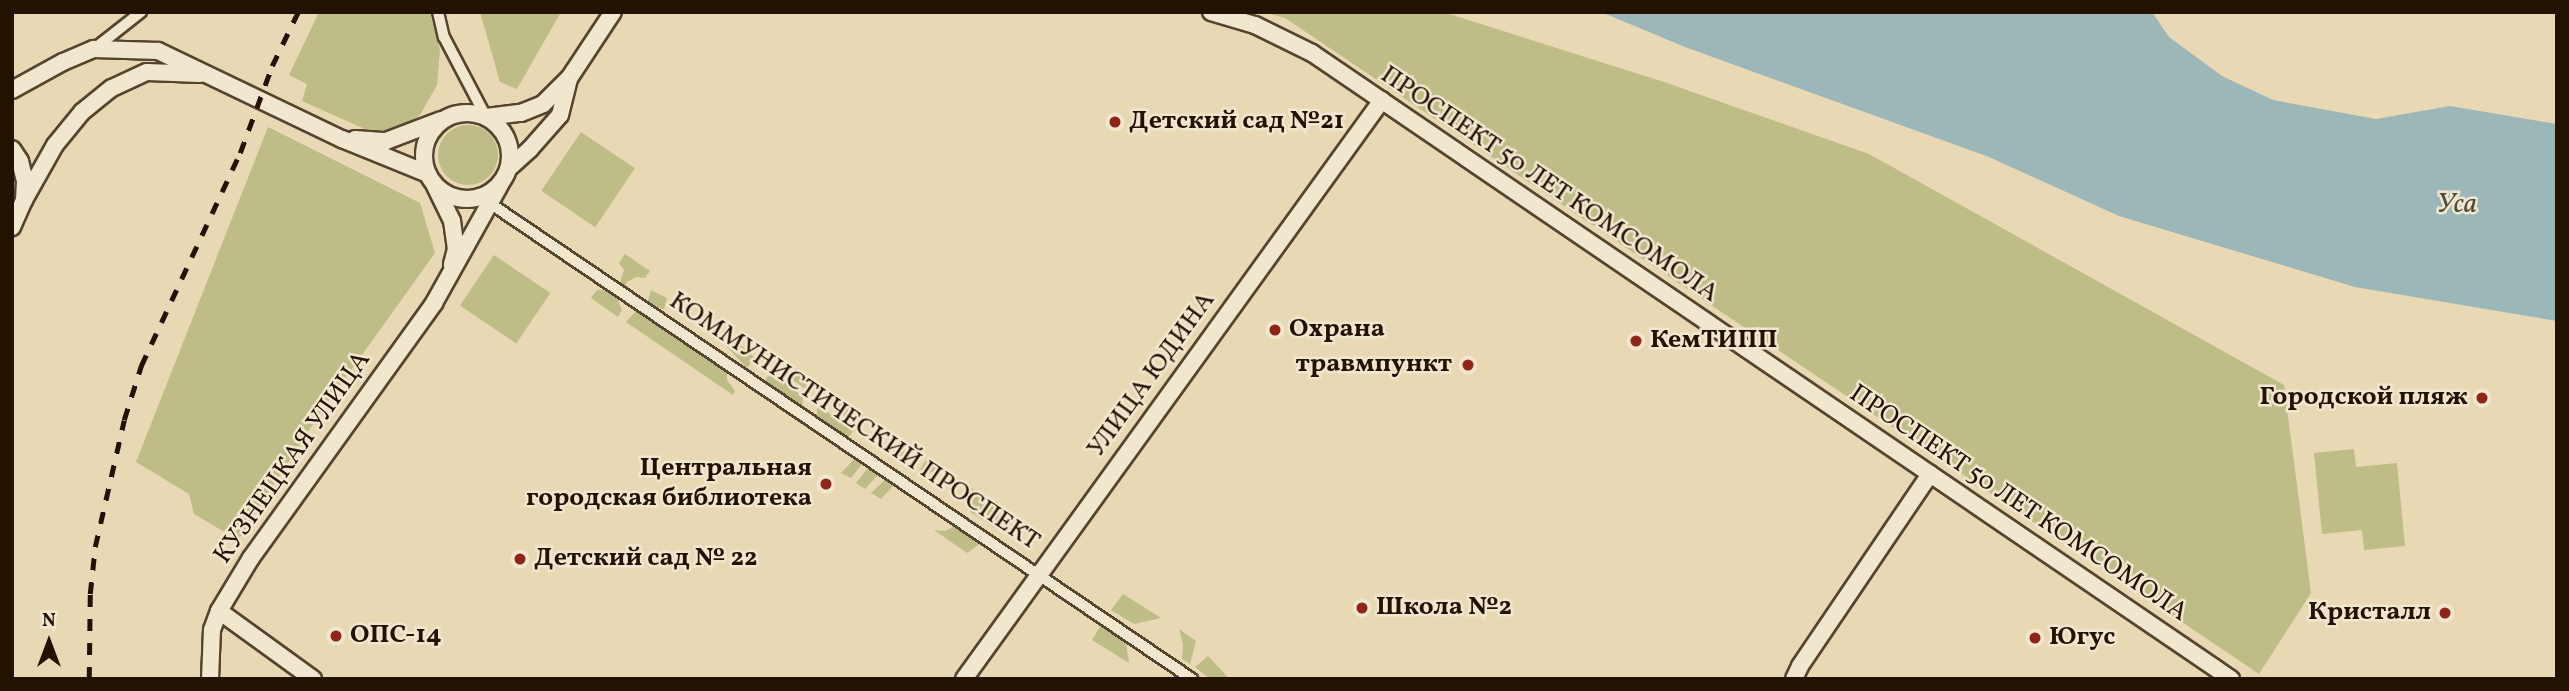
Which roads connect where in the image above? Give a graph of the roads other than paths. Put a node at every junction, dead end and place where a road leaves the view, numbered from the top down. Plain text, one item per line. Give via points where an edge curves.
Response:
1 (141, 12) edge
2 (438, 12) edge
3 (612, 12) edge
4 (1211, 12) edge
5 (93, 50) junction
6 (209, 74) junction
7 (570, 77) junction
8 (12, 90) edge
9 (1382, 100) junction
10 (486, 117) junction
11 (447, 118) junction
12 (342, 139) junction
13 (12, 149) edge
14 (505, 175) junction
15 (431, 178) junction
16 (24, 200) junction
17 (491, 204) junction
18 (12, 227) edge
19 (450, 276) junction
20 (1930, 474) junction
21 (1038, 574) junction
22 (219, 611) junction
23 (210, 679) edge
24 (313, 679) edge
25 (964, 679) edge
26 (1192, 679) edge
27 (1794, 679) edge
28 (2231, 679) edge

1 - 5 street
2 - 10 street via 444,37
3 - 7 main road
4 - 9 main road, ПРОСПЕКТ 50 ЛЕТ КОМСОМОЛА via 1255,25 1312,53
5 - 6 main road via 158,51
5 - 8 main road
6 - 12 main road
6 - 16 main road via 146,72 112,88 82,111 55,145
7 - 10 main road via 542,104 521,113
7 - 14 main road via 560,115
9 - 20 main road, ПРОСПЕКТ 50 ЛЕТ КОМСОМОЛА
9 - 21 main road, УЛИЦА ЮДИНА
10 - 11 main road via 466,113
10 - 14 main road via 509,144
11 - 12 main road via 386,141
11 - 15 main road via 437,126 425,149
12 - 15 main road
13 - 16 main road via 25,181
14 - 15 main road via 480,197 467,199 443,191
14 - 17 main road, КУЗНЕЦКАЯ УЛИЦА
15 - 19 main road via 452,220 456,249
16 - 18 main road
17 - 19 main road, КУЗНЕЦКАЯ УЛИЦА
17 - 21 street, КОММУНИСТИЧЕСКИЙ ПРОСПЕКТ
19 - 22 main road, КУЗНЕЦКАЯ УЛИЦА via 251,558
20 - 27 main road
20 - 28 main road, ПРОСПЕКТ 50 ЛЕТ КОМСОМОЛА
21 - 25 main road, УЛИЦА ЮДИНА
21 - 26 street, КОММУНИСТИЧЕСКИЙ ПРОСПЕКТ
22 - 23 main road, КУЗНЕЦКАЯ УЛИЦА via 212,630
22 - 24 main road

